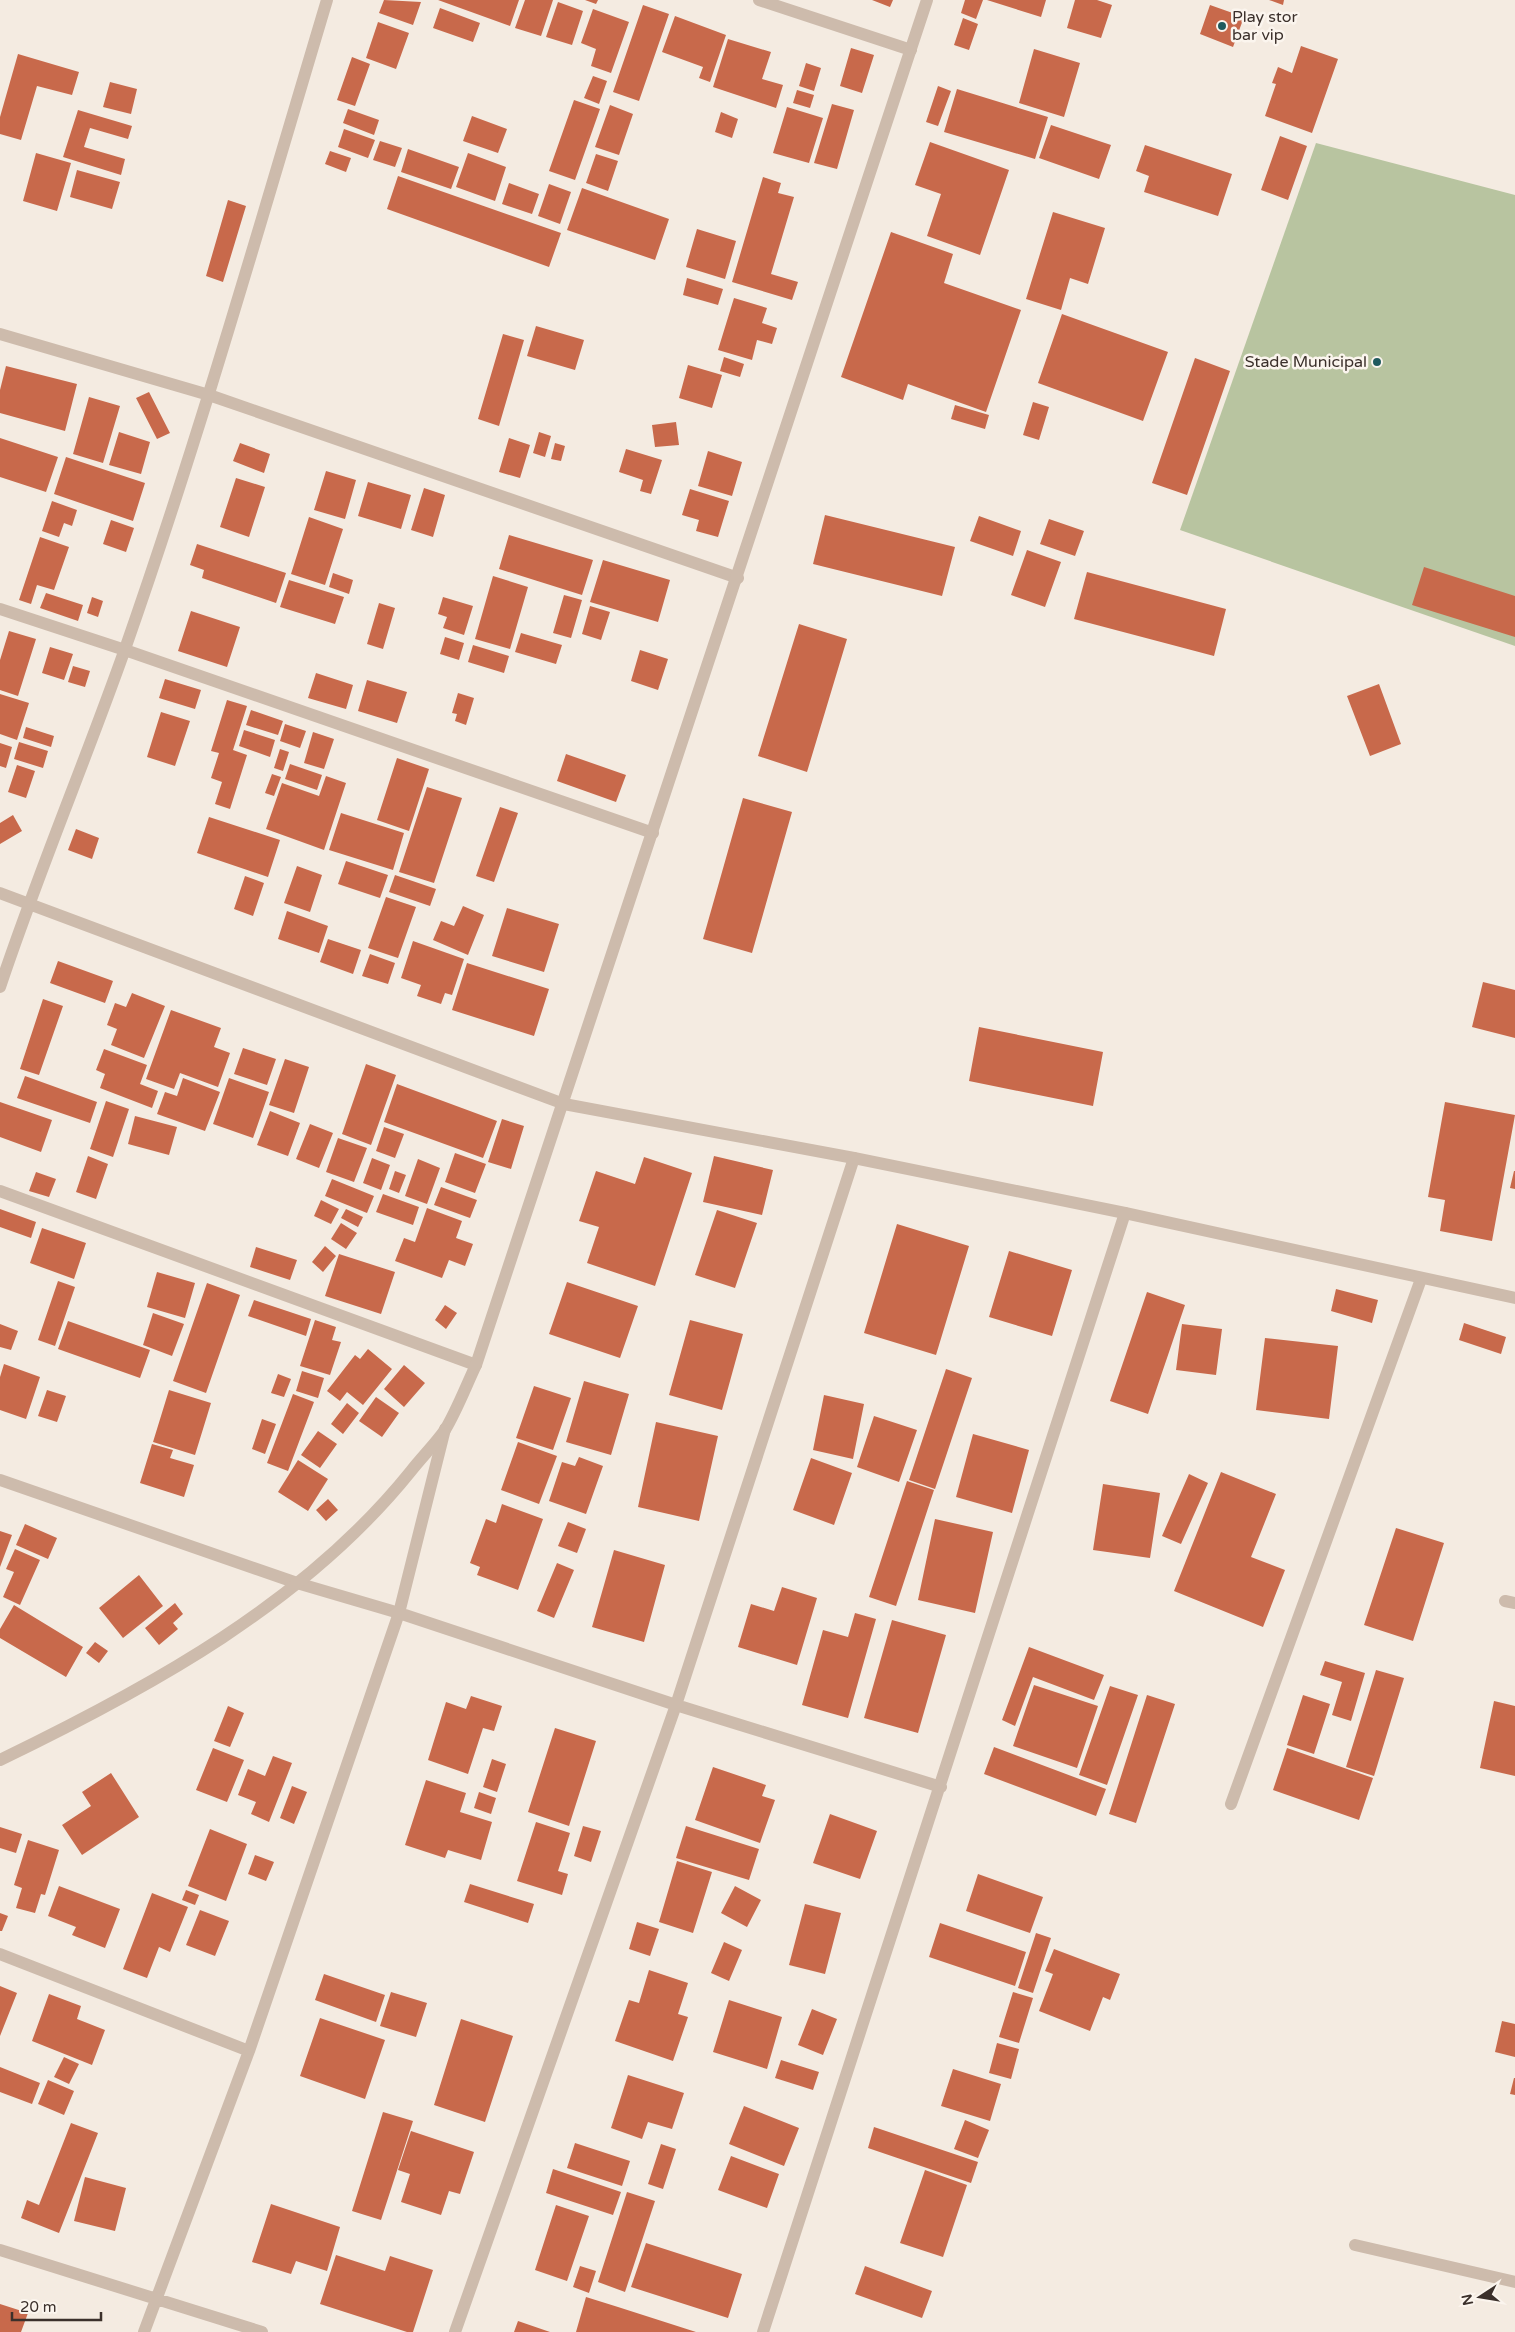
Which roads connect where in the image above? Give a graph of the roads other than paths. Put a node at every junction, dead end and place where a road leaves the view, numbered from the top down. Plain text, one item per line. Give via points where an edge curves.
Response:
1 (327, 0) edge
2 (759, 0) edge
3 (927, 0) edge
4 (910, 50) junction
5 (0, 334) edge
6 (209, 395) junction
7 (738, 578) junction
8 (0, 609) edge
9 (124, 650) junction
10 (653, 833) junction
11 (0, 893) edge
12 (28, 902) junction
13 (0, 988) edge
14 (564, 1104) junction
15 (854, 1158) junction
16 (0, 1191) edge
17 (1125, 1214) junction
18 (1421, 1279) junction
19 (1515, 1298) edge
20 (476, 1365) junction
21 (445, 1429) junction
22 (0, 1480) edge
23 (298, 1583) junction
24 (399, 1613) junction
25 (676, 1705) junction
26 (0, 1760) edge
27 (941, 1787) junction
28 (1231, 1804) dead end
29 (0, 1954) edge
30 (249, 2051) junction
31 (1355, 2245) dead end
32 (0, 2250) edge
33 (1515, 2282) edge
34 (156, 2301) junction
35 (144, 2332) edge
36 (262, 2332) edge
37 (454, 2332) edge
38 (763, 2332) edge

1 - 6 street
2 - 4 street
3 - 4 street
4 - 7 street
5 - 6 street
6 - 7 street
6 - 9 street
7 - 10 street
8 - 9 street
9 - 10 street
9 - 12 street
10 - 14 street
11 - 12 street
12 - 13 street
12 - 14 street
14 - 15 street
14 - 20 street
15 - 17 street
15 - 25 street
16 - 20 street
17 - 18 street
17 - 27 street
18 - 19 street
18 - 28 street
20 - 21 street
21 - 23 street via 394,1493
21 - 24 street
22 - 23 street
23 - 24 street
23 - 26 street via 213,1645 152,1682
24 - 25 street
24 - 30 street
25 - 27 street
25 - 37 street
27 - 38 street
29 - 30 street
30 - 34 street
31 - 33 street
32 - 34 street
34 - 35 street
34 - 36 street

